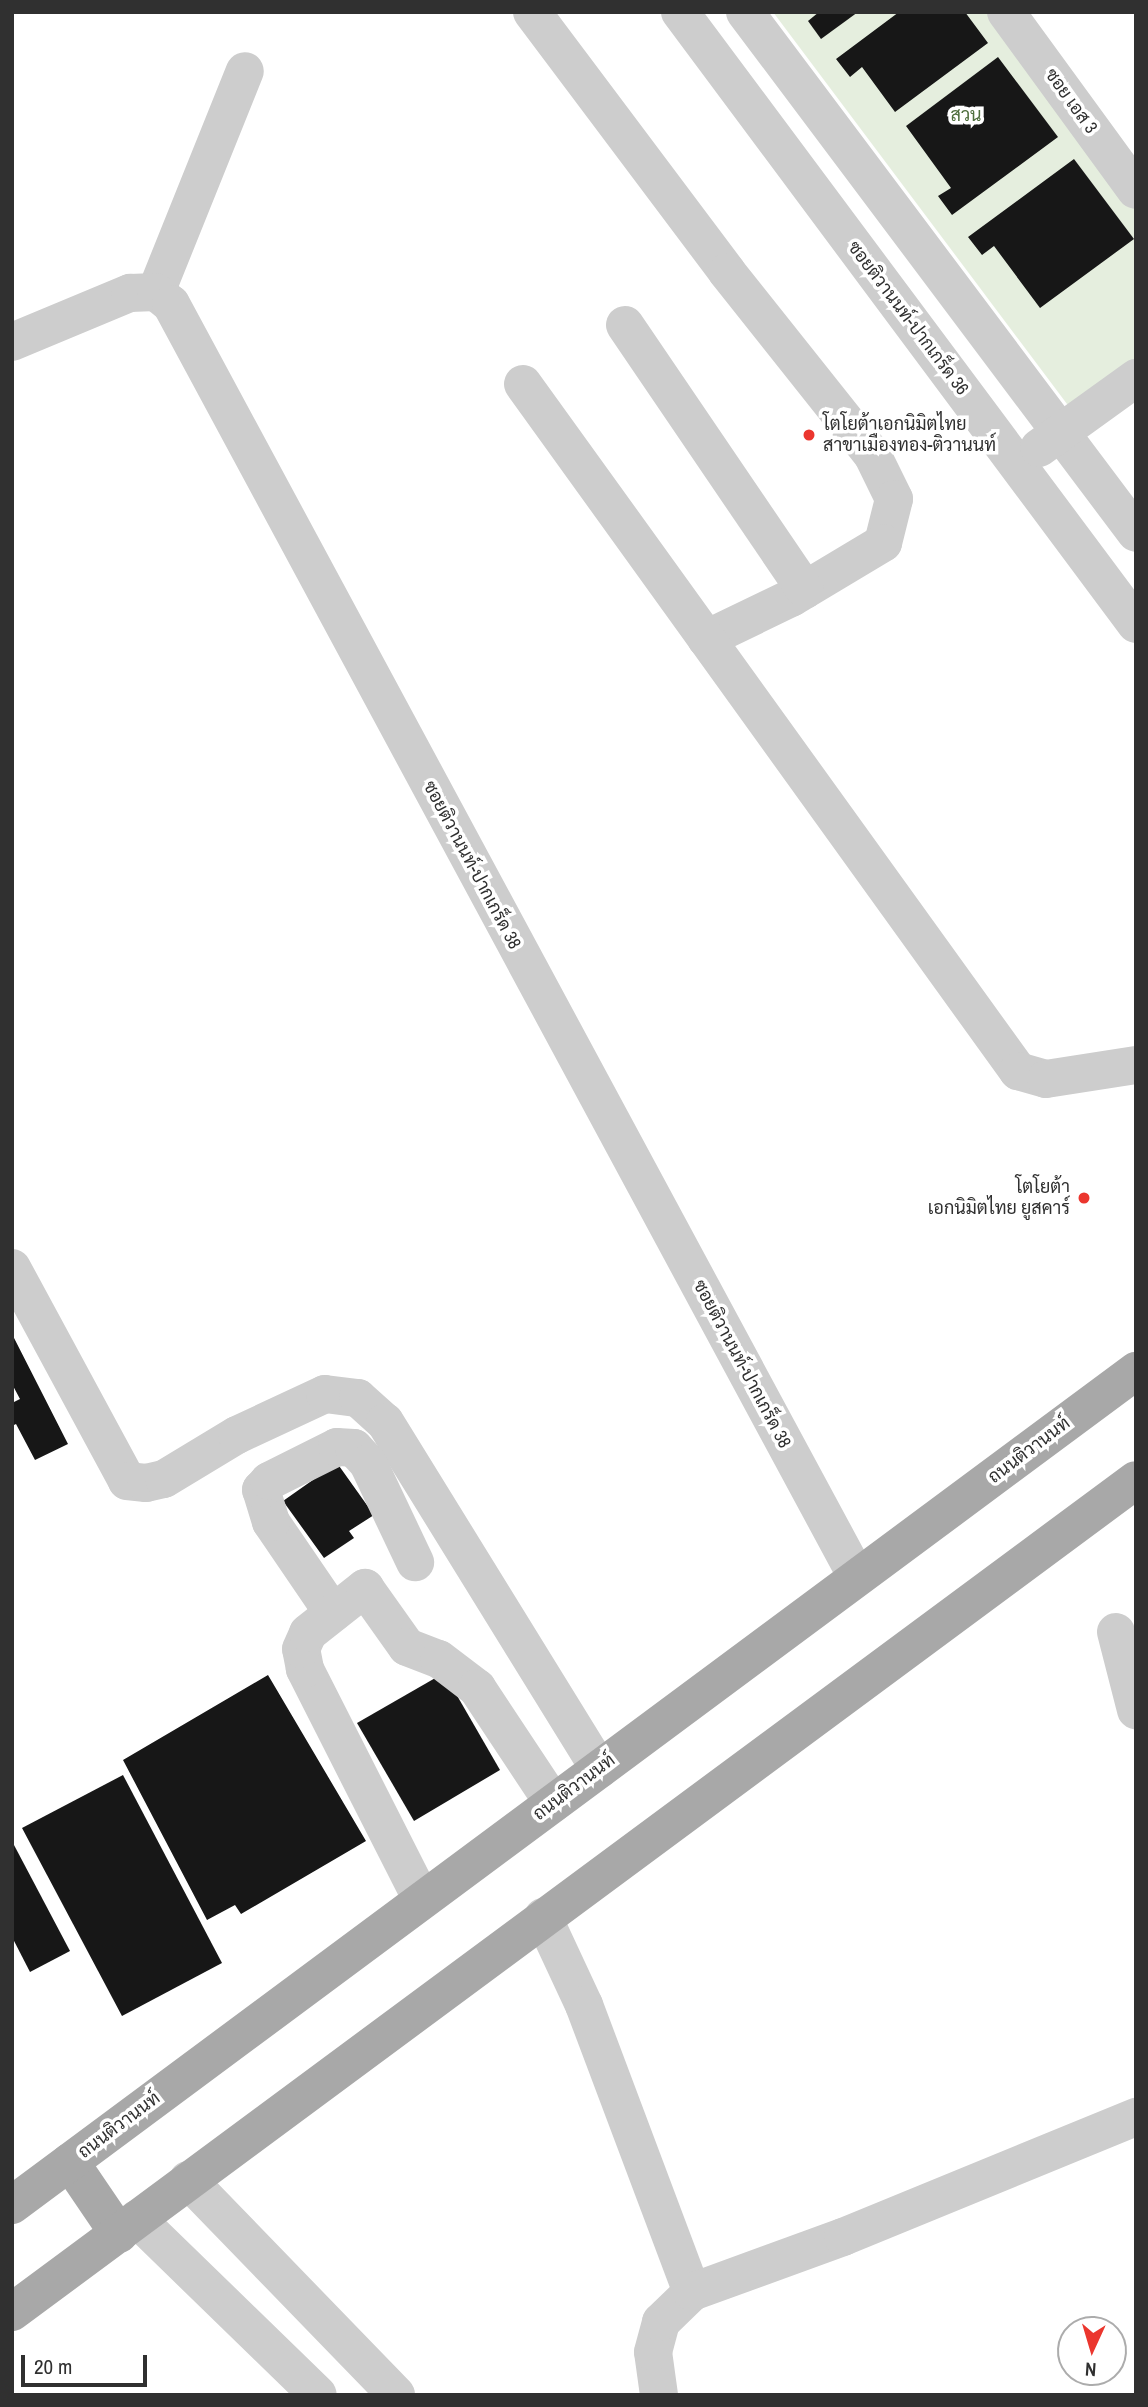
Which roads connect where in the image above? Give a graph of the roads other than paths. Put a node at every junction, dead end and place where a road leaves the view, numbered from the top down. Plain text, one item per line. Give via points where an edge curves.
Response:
1 (532, 12) edge
2 (680, 12) edge
3 (745, 12) edge
4 (1009, 14) edge
5 (244, 71) dead end
6 (1136, 190) edge
7 (156, 292) junction
8 (625, 325) dead end
9 (12, 342) edge
10 (1136, 378) edge
11 (523, 384) dead end
12 (1059, 434) junction
13 (1017, 464) junction
14 (1136, 533) edge
15 (805, 590) junction
16 (1136, 624) edge
17 (706, 639) junction
18 (1136, 1065) edge
19 (12, 1268) edge
20 (1136, 1371) edge
21 (1136, 1480) edge
22 (415, 1562) dead end
23 (857, 1577) junction
24 (333, 1613) junction
25 (1116, 1632) dead end
26 (1136, 1710) edge
27 (599, 1769) junction
28 (554, 1803) junction
29 (422, 1900) junction
30 (543, 1917) junction
31 (1136, 2117) edge
32 (70, 2162) junction
33 (188, 2180) junction
34 (12, 2205) edge
35 (128, 2227) junction
36 (692, 2292) junction
37 (12, 2312) edge
38 (318, 2395) edge
39 (396, 2395) edge
40 (659, 2395) edge

1 - 15 street via 727,272 872,454 894,499 883,543
2 - 13 street, ซอยติวานนท์-ปากเกร็ด 36
3 - 12 street
4 - 6 street, ซอย เอส 3
5 - 7 street
7 - 9 street via 130,293
7 - 23 street, ซอยติวานนท์-ปากเกร็ด 38 via 171,304
8 - 15 street
10 - 12 street
11 - 17 street
12 - 13 street
12 - 14 street
13 - 16 street, ซอยติวานนท์-ปากเกร็ด 36
15 - 17 street
17 - 18 street via 1018,1071 1046,1079
19 - 27 street via 127,1481 164,1479 236,1435 325,1394 358,1398 385,1422
20 - 23 main road, ถนนติวานนท์
21 - 30 main road
22 - 24 street via 368,1463 354,1448 337,1447 269,1481 261,1490 271,1521
23 - 27 main road, ถนนติวานนท์
24 - 28 street via 365,1588 407,1647 439,1659 477,1688
24 - 29 street via 308,1633 301,1649 305,1669
25 - 26 street
27 - 28 main road, ถนนติวานนท์
28 - 29 main road, ถนนติวานนท์
29 - 32 main road, ถนนติวานนท์
30 - 33 main road
30 - 36 street via 584,2005
31 - 36 street
32 - 34 main road, ถนนติวานนท์
32 - 35 main road
33 - 35 main road
33 - 39 street
35 - 37 main road
35 - 38 street
36 - 40 street via 660,2322 653,2352

